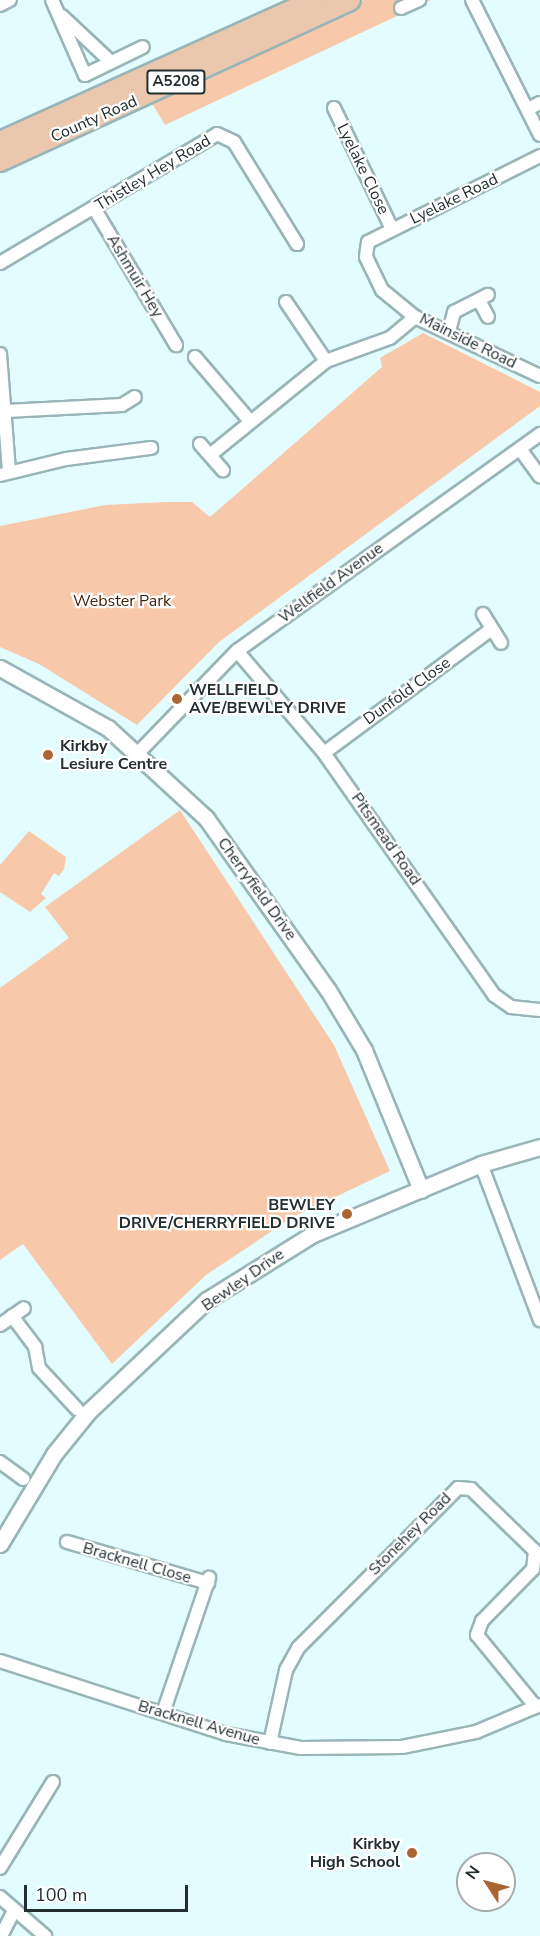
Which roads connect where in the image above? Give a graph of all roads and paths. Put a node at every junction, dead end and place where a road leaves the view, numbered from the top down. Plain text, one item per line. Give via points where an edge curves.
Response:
1 (10, 0) edge
2 (52, 0) edge
3 (314, 0) edge
4 (350, 0) edge
5 (419, 0) edge
6 (472, 0) edge
7 (0, 4) edge
8 (401, 8) dead end
9 (57, 12) junction
10 (143, 47) dead end
11 (111, 62) junction
12 (540, 103) edge
13 (334, 108) dead end
14 (528, 109) junction
15 (540, 135) edge
16 (0, 142) edge
17 (540, 156) edge
18 (0, 161) edge
19 (94, 208) junction
20 (392, 229) junction
21 (368, 242) joint
22 (297, 244) dead end
23 (0, 263) edge
24 (286, 302) dead end
25 (416, 317) junction
26 (488, 317) dead end
27 (449, 331) junction
28 (176, 345) dead end
29 (0, 354) edge
30 (195, 357) dead end
31 (326, 361) junction
32 (540, 376) edge
33 (135, 397) dead end
34 (6, 411) junction
35 (249, 420) junction
36 (540, 434) edge
37 (200, 444) dead end
38 (151, 448) dead end
39 (519, 449) junction
40 (210, 455) junction
41 (223, 470) dead end
42 (5, 473) edge
43 (540, 477) edge
44 (483, 614) dead end
45 (490, 630) junction
46 (501, 643) dead end
47 (237, 651) junction
48 (0, 668) edge
49 (140, 752) junction
50 (324, 753) junction
51 (540, 1010) edge
52 (540, 1147) edge
53 (482, 1164) junction
54 (421, 1190) junction
55 (536, 1295) edge
56 (24, 1308) dead end
57 (12, 1316) junction
58 (540, 1320) edge
59 (0, 1325) edge
60 (77, 1409) dead end
61 (0, 1462) edge
62 (23, 1479) dead end
63 (67, 1542) dead end
64 (0, 1544) edge
65 (0, 1661) edge
66 (538, 1706) edge
67 (163, 1713) junction
68 (270, 1743) junction
69 (53, 1782) dead end
70 (0, 1868) edge
71 (0, 1897) edge
72 (13, 1912) junction
73 (1, 1936) edge
74 (45, 1936) edge

1 - 7 street
2 - 9 street
3 - 16 main road, County Road / A5208
4 - 18 main road, County Road / A5208
5 - 8 street
6 - 14 street
9 - 11 street
9 - 11 street via 82,79
10 - 11 street
12 - 14 street
13 - 20 street, Lyelake Close
14 - 15 street
17 - 20 street, Lyelake Road
19 - 22 street, Thistley Hey Road via 217,134 234,142
19 - 23 street, Thistley Hey Road
19 - 28 street, Ashmuir Hey
20 - 21 street, Lyelake Road
21 - 25 street, Mainside Road via 366,257 382,290
24 - 31 street
25 - 27 street, Mainside Road
25 - 31 street via 390,338
26 - 27 street via 483,298 454,312
27 - 32 street, Mainside Road
29 - 34 street
30 - 35 street
31 - 35 street
33 - 34 street via 122,405
34 - 42 street
35 - 40 street
36 - 39 street, Wellfield Avenue
37 - 40 street
38 - 42 street
39 - 43 street
39 - 47 street, Wellfield Avenue
40 - 41 street
44 - 45 street
45 - 46 street
45 - 50 street, Dunfold Close
47 - 49 street, Wellfield Avenue
47 - 50 street, Pitsmead Road
48 - 49 street, Cherryfield Drive via 63,699
49 - 54 street, Cherryfield Drive via 206,818 328,990 363,1050
50 - 51 street, Pitsmead Road via 494,995 511,1007
52 - 53 street, Bewley Drive
53 - 54 street, Bewley Drive
53 - 55 street
54 - 64 street, Bewley Drive via 295,1244 207,1300 164,1336 54,1454
55 - 58 street
56 - 57 street
57 - 59 street
57 - 60 street via 35,1347 39,1368
61 - 62 street
63 - 67 street, Bracknell Close via 209,1580
65 - 67 street, Bracknell Avenue
66 - 68 street, Bracknell Avenue via 476,1732 402,1747 365,1751
66 - 68 street, Stonehey Road via 477,1635 482,1622 533,1569 535,1551 471,1490 458,1488 299,1647 286,1670
67 - 68 street, Bracknell Avenue
69 - 70 street
71 - 72 street
72 - 73 street
72 - 74 street

